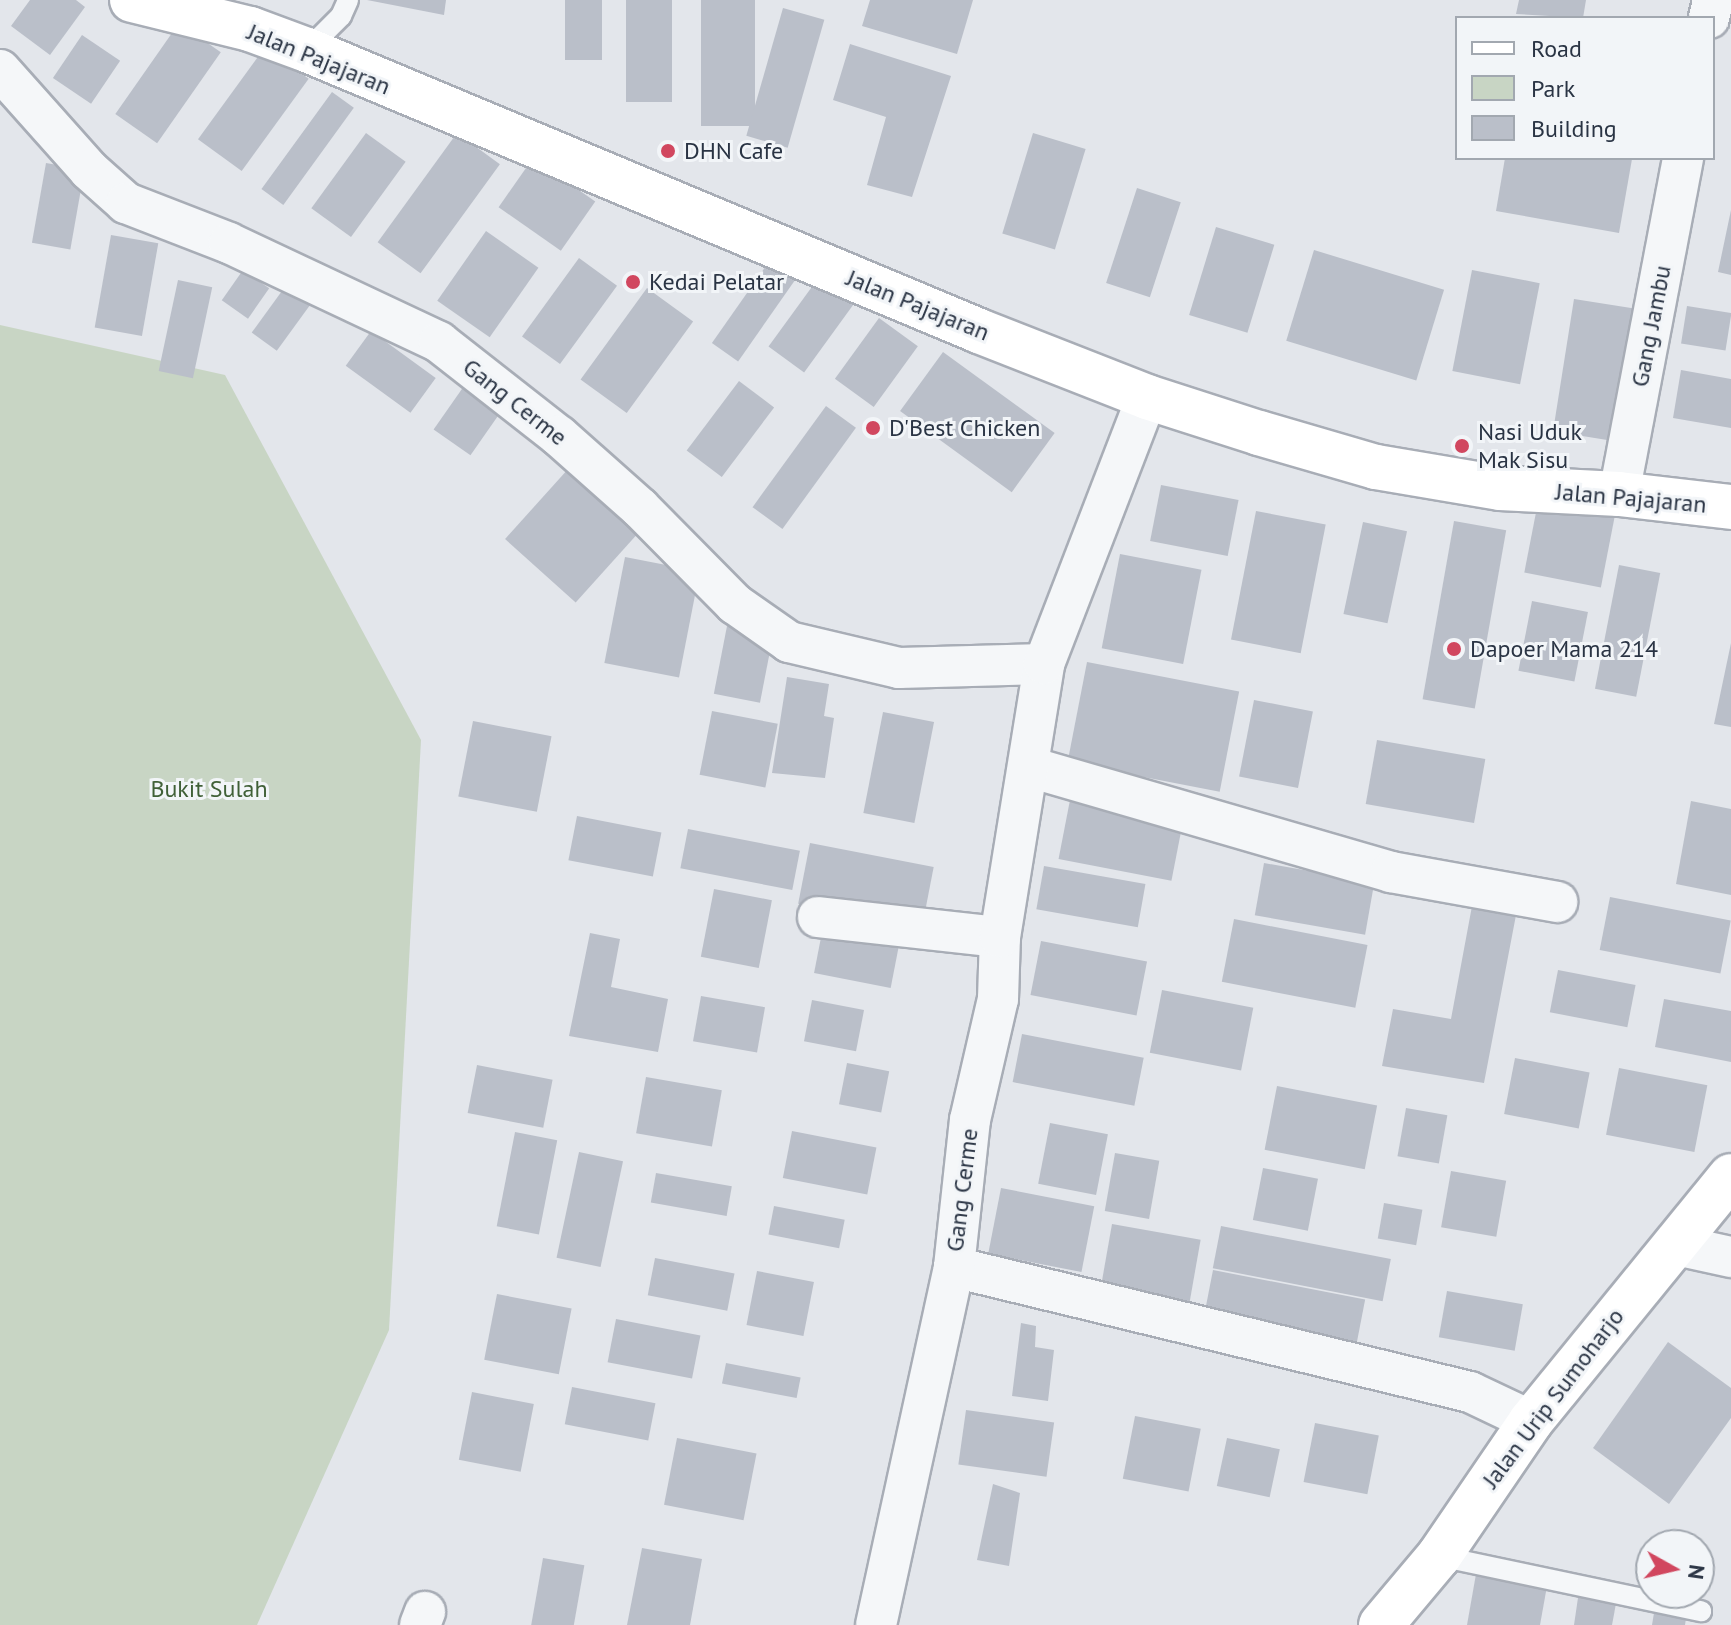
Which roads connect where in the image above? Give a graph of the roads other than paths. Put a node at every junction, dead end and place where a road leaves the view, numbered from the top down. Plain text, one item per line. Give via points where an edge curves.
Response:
1 (132, 0) edge
2 (348, 0) edge
3 (307, 50) junction
4 (0, 70) edge
5 (1683, 160) edge
6 (1147, 397) junction
7 (1619, 494) junction
8 (1731, 507) edge
9 (1044, 664) junction
10 (1030, 767) junction
11 (1557, 902) dead end
12 (818, 917) dead end
13 (1000, 937) junction
14 (1731, 1176) edge
15 (1676, 1245) junction
16 (1731, 1257) edge
17 (954, 1267) junction
18 (1531, 1421) junction
19 (1439, 1556) junction
20 (1701, 1611) dead end
21 (876, 1625) edge
22 (1381, 1625) edge

1 - 3 main road, Jalan Pajajaran via 250,29
2 - 3 lane via 341,16
3 - 6 main road, Jalan Pajajaran via 599,176
4 - 9 street, Gang Cerme via 126,203 229,243 439,342 559,436 735,604 789,642 899,668
5 - 7 street, Gang Jambu
6 - 7 main road, Jalan Pajajaran via 1376,467 1500,488
6 - 9 street, Gang Cerme
7 - 8 main road, Jalan Pajajaran
9 - 10 street, Gang Cerme
10 - 11 street via 1391,872
10 - 13 street, Gang Cerme
12 - 13 street
13 - 17 street, Gang Cerme via 998,999 970,1120
14 - 15 main road, Jalan Urip Sumoharjo
15 - 16 street
15 - 18 main road, Jalan Urip Sumoharjo
17 - 18 street, Gang Cerme via 1470,1392
17 - 21 street
18 - 19 main road, Jalan Urip Sumoharjo
19 - 20 lane
19 - 22 main road, Jalan Urip Sumoharjo

